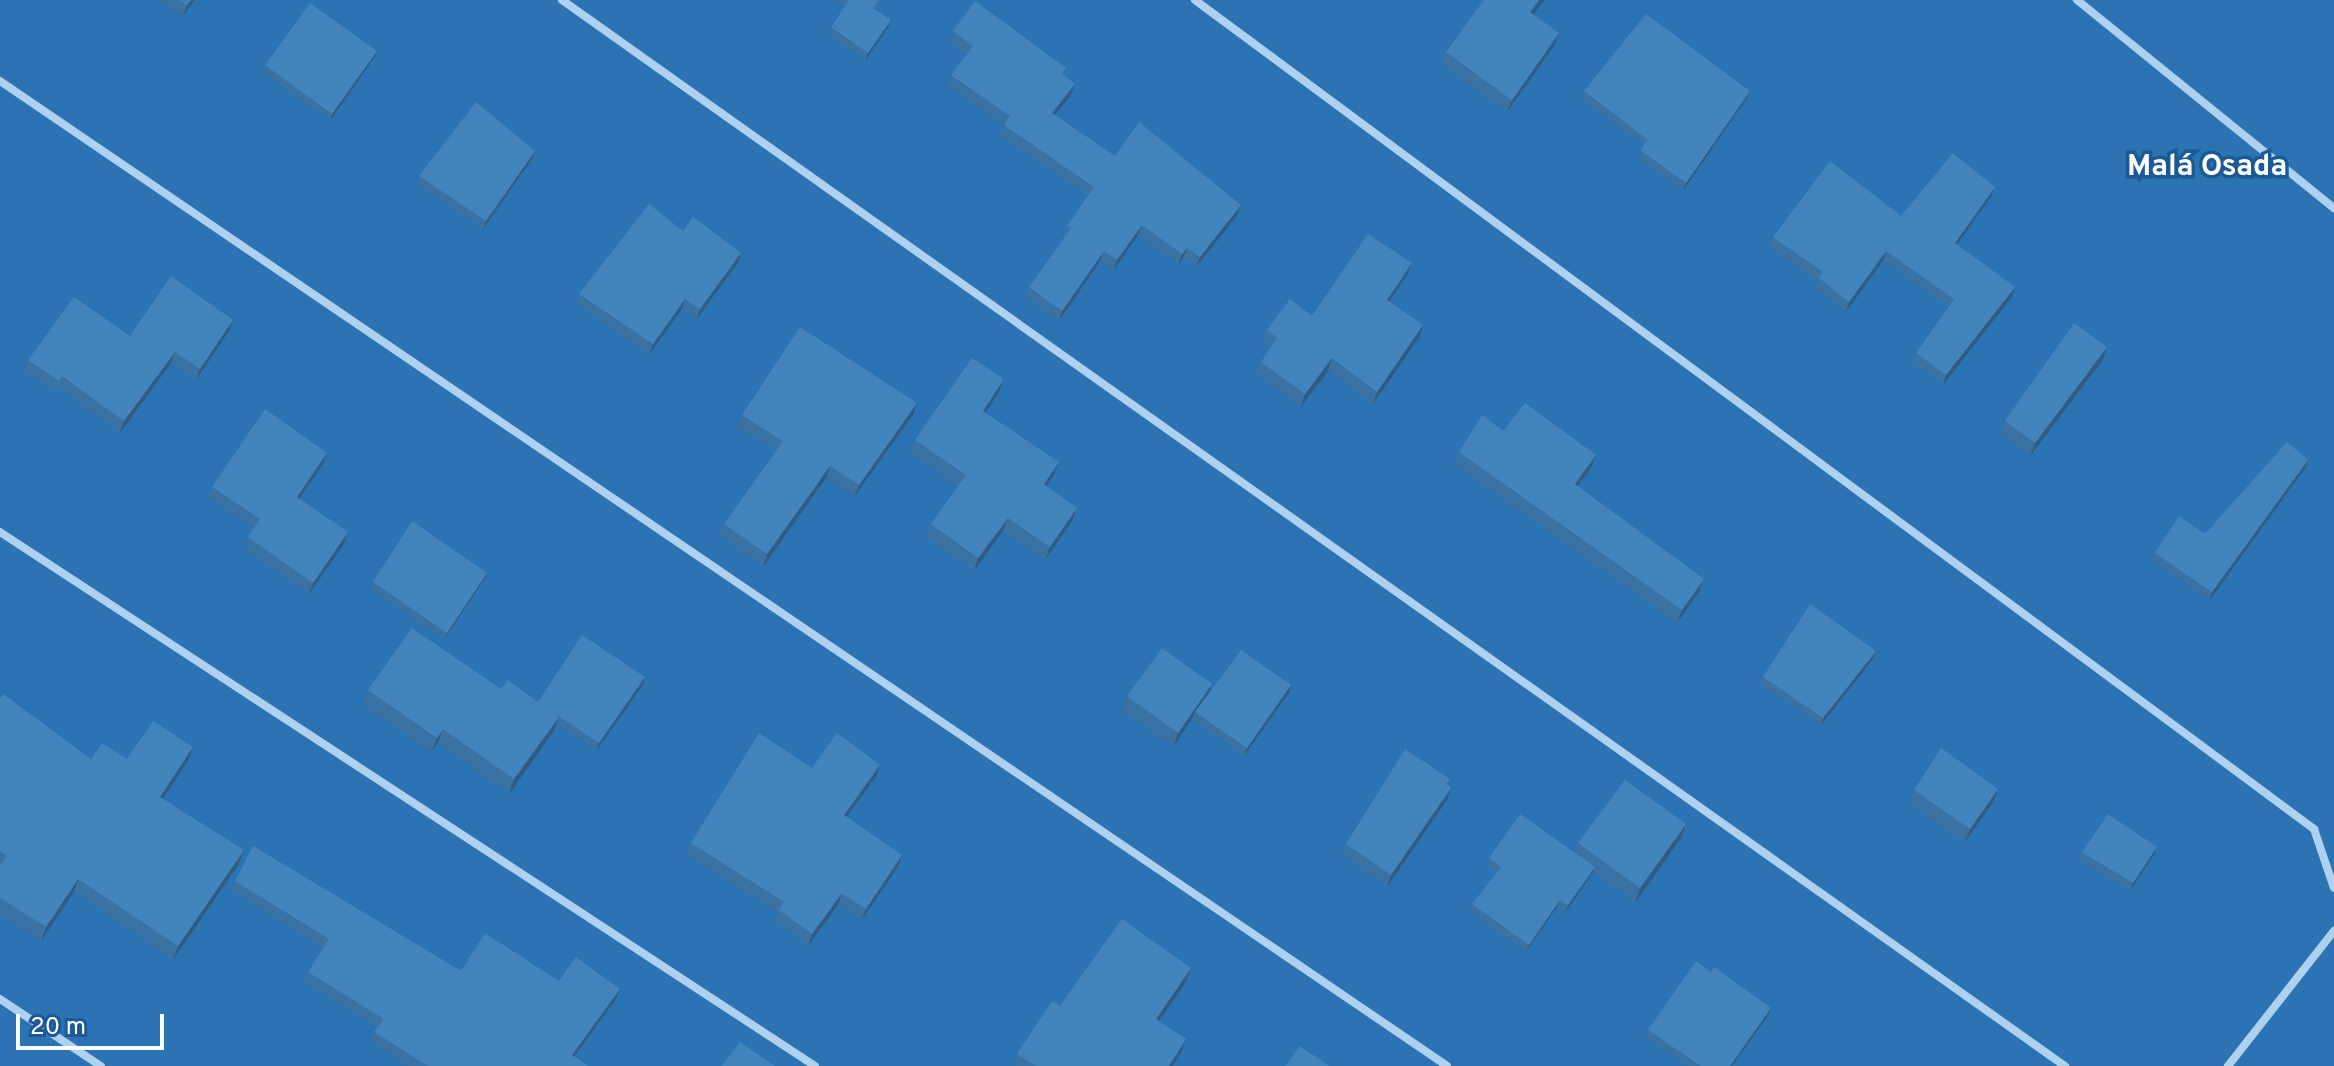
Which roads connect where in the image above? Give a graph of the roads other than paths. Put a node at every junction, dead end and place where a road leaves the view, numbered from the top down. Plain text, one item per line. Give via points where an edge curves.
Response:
1 (562, 0) edge
2 (1195, 0) edge
3 (2077, 0) edge
4 (0, 81) edge
5 (2334, 208) edge
6 (0, 532) edge
7 (2334, 888) edge
8 (2334, 931) edge
9 (0, 999) edge
10 (101, 1066) edge
11 (815, 1066) edge
12 (1447, 1066) edge
13 (2065, 1066) edge
14 (2228, 1066) edge

1 - 13 street
2 - 7 street via 2314,829
3 - 5 street
4 - 12 street
6 - 11 street
8 - 14 street
9 - 10 street

